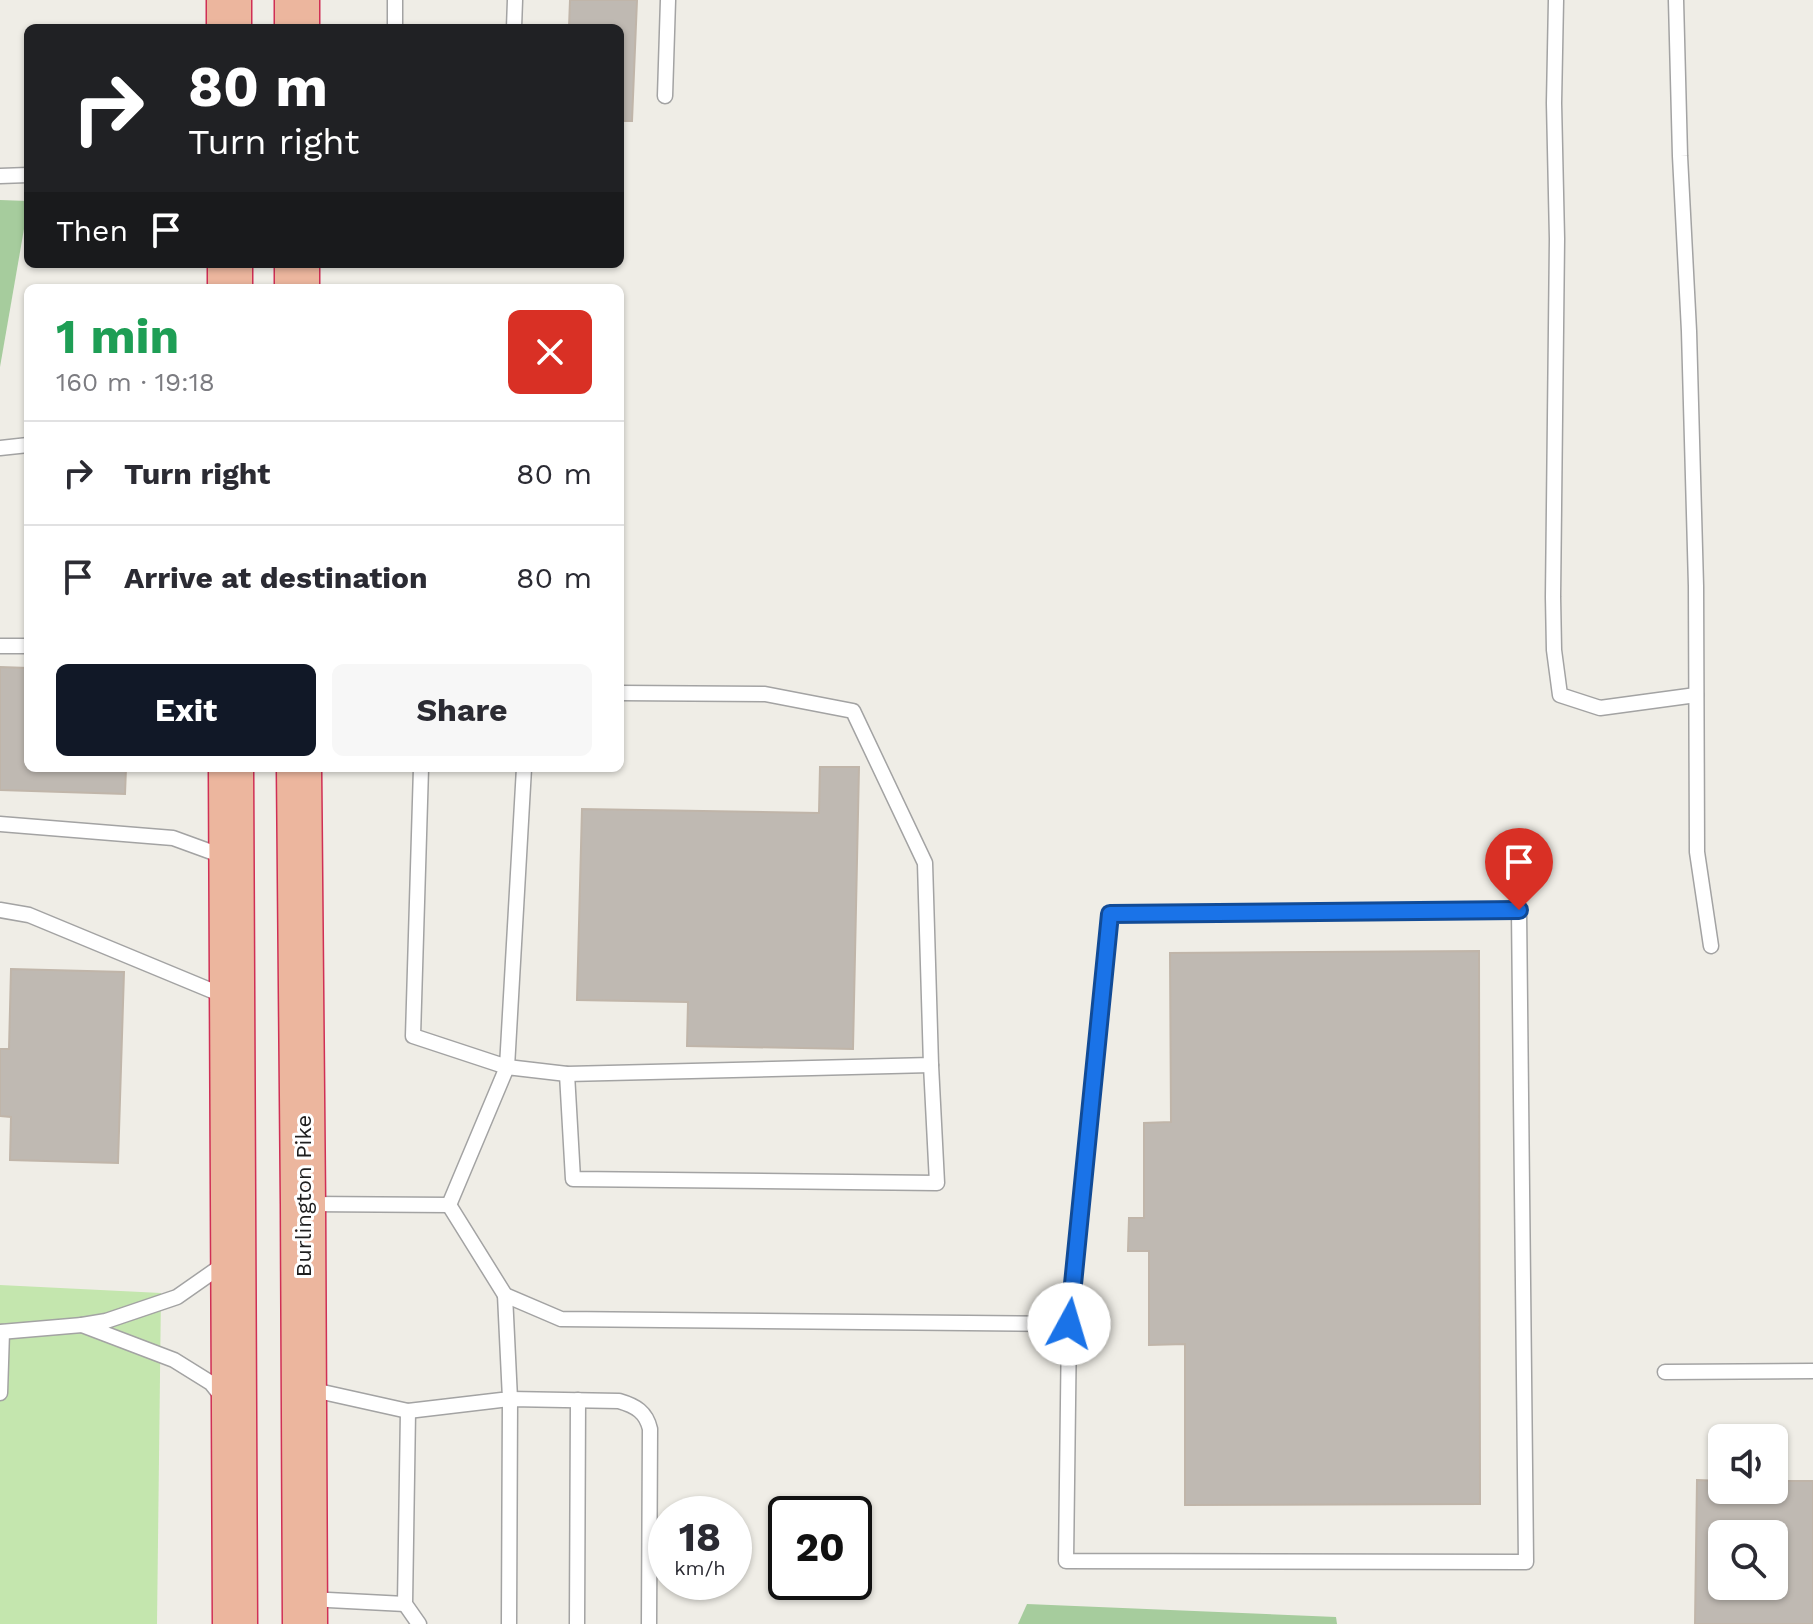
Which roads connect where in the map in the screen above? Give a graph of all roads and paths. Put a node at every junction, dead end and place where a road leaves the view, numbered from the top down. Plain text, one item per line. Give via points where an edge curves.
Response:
1 (229, 0) edge
2 (297, 0) edge
3 (395, 0) edge
4 (515, 0) edge
5 (668, 0) edge
6 (1556, 0) edge
7 (1676, 0) edge
8 (229, 24) edge
9 (297, 24) edge
10 (395, 24) edge
11 (514, 24) edge
12 (665, 96) dead end
13 (24, 175) edge
14 (0, 176) edge
15 (24, 445) edge
16 (0, 448) edge
17 (0, 646) edge
18 (24, 646) edge
19 (624, 693) edge
20 (1696, 695) junction
21 (231, 772) edge
22 (299, 772) edge
23 (421, 772) edge
24 (524, 772) edge
25 (0, 824) edge
26 (232, 859) junction
27 (0, 910) edge
28 (1711, 946) dead end
29 (232, 1000) junction
30 (931, 1065) junction
31 (507, 1067) junction
32 (567, 1074) junction
33 (303, 1204) junction
34 (449, 1205) junction
35 (233, 1257) junction
36 (505, 1295) junction
37 (1069, 1324) junction
38 (82, 1325) junction
39 (1, 1332) edge
40 (1813, 1371) edge
41 (1665, 1372) dead end
42 (304, 1388) junction
43 (0, 1393) edge
44 (510, 1399) junction
45 (578, 1400) junction
46 (408, 1411) junction
47 (234, 1413) junction
48 (405, 1604) junction
49 (305, 1612) edge
50 (234, 1616) edge
51 (419, 1624) edge
52 (509, 1624) edge
53 (577, 1624) edge
54 (649, 1624) edge

1 - 8 highway
2 - 9 highway
3 - 10 lane
4 - 11 lane
5 - 12 lane
6 - 20 lane via 1553,597 1560,695 1600,708
7 - 20 lane
13 - 14 lane
15 - 16 lane
17 - 18 lane
19 - 30 lane via 765,694 853,711 925,863
20 - 28 lane via 1697,852
21 - 26 highway
22 - 33 highway, Burlington Pike
23 - 31 lane via 413,1036
24 - 31 lane
25 - 26 lane via 173,838
26 - 29 highway
27 - 29 lane via 29,915
29 - 35 highway
30 - 32 lane
30 - 32 lane via 937,1183 573,1179
31 - 32 lane
31 - 34 lane
33 - 34 lane
33 - 42 highway, Burlington Pike
34 - 36 lane
35 - 38 lane via 177,1297
35 - 47 highway
36 - 37 lane via 561,1319
36 - 44 lane
37 - 37 lane via 1110,914 1519,910 1526,1562 1066,1561
38 - 39 lane
38 - 47 lane via 174,1360 211,1383
39 - 43 lane
40 - 41 lane
42 - 46 lane
42 - 49 highway, Burlington Pike
44 - 45 lane
44 - 46 lane
44 - 52 lane
45 - 53 lane
45 - 54 lane via 619,1401 642,1411 647,1419
46 - 48 lane
47 - 50 highway
48 - 49 lane
48 - 51 lane

